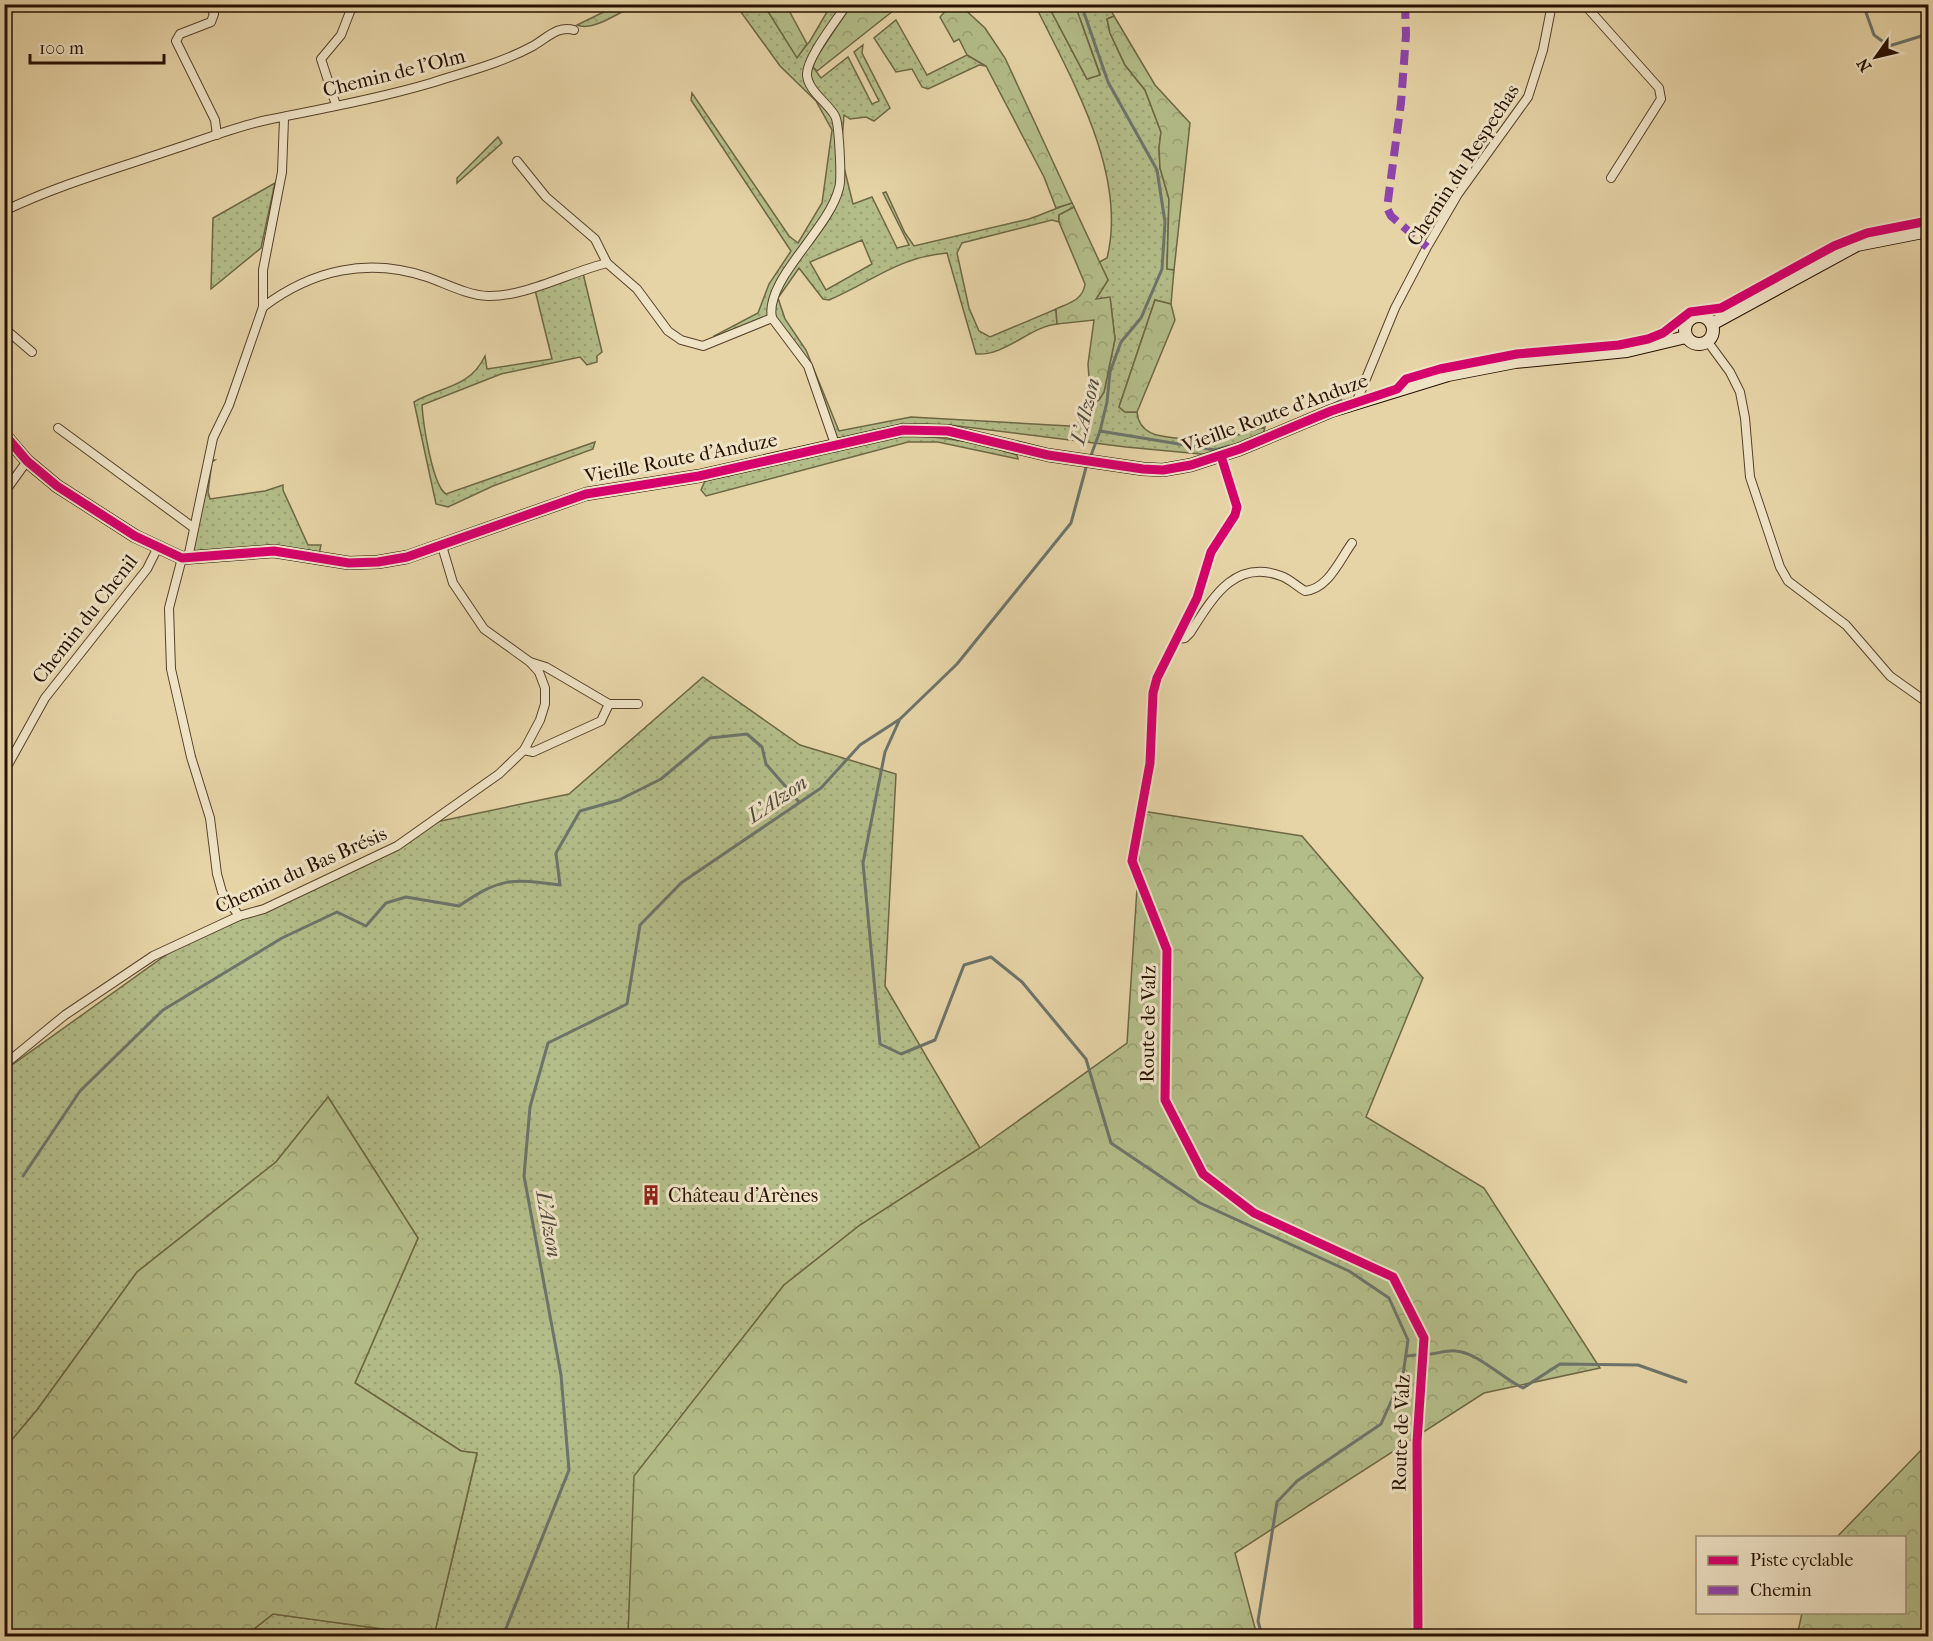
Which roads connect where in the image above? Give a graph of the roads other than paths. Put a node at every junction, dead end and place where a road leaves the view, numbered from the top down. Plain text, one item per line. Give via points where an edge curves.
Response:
1 (209, 4) edge
2 (353, 4) edge
3 (847, 4) edge
4 (1552, 4) edge
5 (1584, 4) edge
6 (574, 30) dead end
7 (336, 105) junction
8 (284, 119) junction
9 (217, 135) junction
10 (517, 161) dead end
11 (1611, 177) dead end
12 (4, 211) edge
13 (1929, 231) edge
14 (607, 263) junction
15 (263, 308) junction
16 (772, 318) junction
17 (1712, 324) junction
18 (4, 328) edge
19 (1686, 337) junction
20 (1708, 342) junction
21 (32, 352) dead end
22 (1356, 403) junction
23 (58, 428) dead end
24 (4, 434) edge
25 (835, 444) junction
26 (1221, 456) junction
27 (27, 461) junction
28 (4, 493) edge
29 (194, 528) junction
30 (1352, 543) dead end
31 (442, 546) junction
32 (158, 549) junction
33 (185, 558) junction
34 (1178, 639) junction
35 (530, 662) junction
36 (1929, 703) edge
37 (609, 704) junction
38 (638, 704) dead end
39 (524, 750) junction
40 (4, 772) edge
41 (239, 916) junction
42 (4, 1065) edge
43 (1418, 1636) edge

1 - 9 street via 214,15 212,22 180,34 176,41 214,120
2 - 7 street via 341,35 321,59
3 - 16 street via 809,63 807,76 838,120 839,190 826,218 776,288
4 - 22 street, Chemin du Respechas via 1541,59 1528,97 1458,194 1427,247 1395,308
5 - 11 street via 1659,88 1661,99
6 - 7 street, Chemin de l'Olm via 559,29 532,46 483,67 394,94
7 - 8 street, Chemin de l'Olm
8 - 9 street, Chemin de l'Olm
8 - 15 street via 282,172 263,270
9 - 12 street, Chemin de l'Olm via 43,192
10 - 14 street via 546,197 595,239
13 - 17 street via 1857,245
14 - 15 street via 499,296 469,292 406,270 352,267 313,279
14 - 16 street via 637,289 668,331 693,345 712,344
15 - 29 street via 229,405 213,438
16 - 25 street via 808,366
17 - 19 street via 1694,316 1684,328
17 - 20 street
18 - 21 street
19 - 20 street via 1695,345
19 - 22 street, Vieille Route d'Anduze via 1627,351 1481,368
20 - 36 street via 1740,392 1750,477 1788,581 1846,625 1890,676
22 - 26 street, Vieille Route d'Anduze
23 - 29 street
24 - 27 street, Vieille Route d'Anduze
25 - 26 street, Vieille Route d'Anduze via 903,430 948,432 1048,455 1143,469 1182,467
25 - 31 street, Vieille Route d'Anduze via 699,476 586,494
26 - 34 street, Route de Valz via 1236,498 1235,515 1211,552 1197,598
27 - 28 street
27 - 32 street, Vieille Route d'Anduze via 89,508
29 - 33 street
30 - 34 street via 1322,586 1312,591 1267,572 1236,575 1218,592 1190,633
31 - 33 street, Vieille Route d'Anduze via 378,562 349,563 274,551
31 - 35 street, Chemin du Bas Brésis via 453,584 477,620 495,639
32 - 33 street, Vieille Route d'Anduze
32 - 40 street, Chemin du Chenil via 147,569 45,698
33 - 41 street via 169,608 171,669 190,757 210,818 217,874 222,892
34 - 43 street, Route de Valz via 1153,693 1150,763 1132,861 1167,950 1165,1100 1203,1174 1254,1213 1393,1277 1424,1338 1417,1442
35 - 37 street, Chemin du Bas Brésis via 546,667
35 - 39 street, Chemin du Bas Brésis via 545,688 544,704
37 - 38 street
37 - 39 street via 601,721 533,752
39 - 41 street, Chemin du Bas Brésis via 499,774 397,846 264,909
41 - 42 street, Chemin du Bas Brésis via 153,957 65,1015

